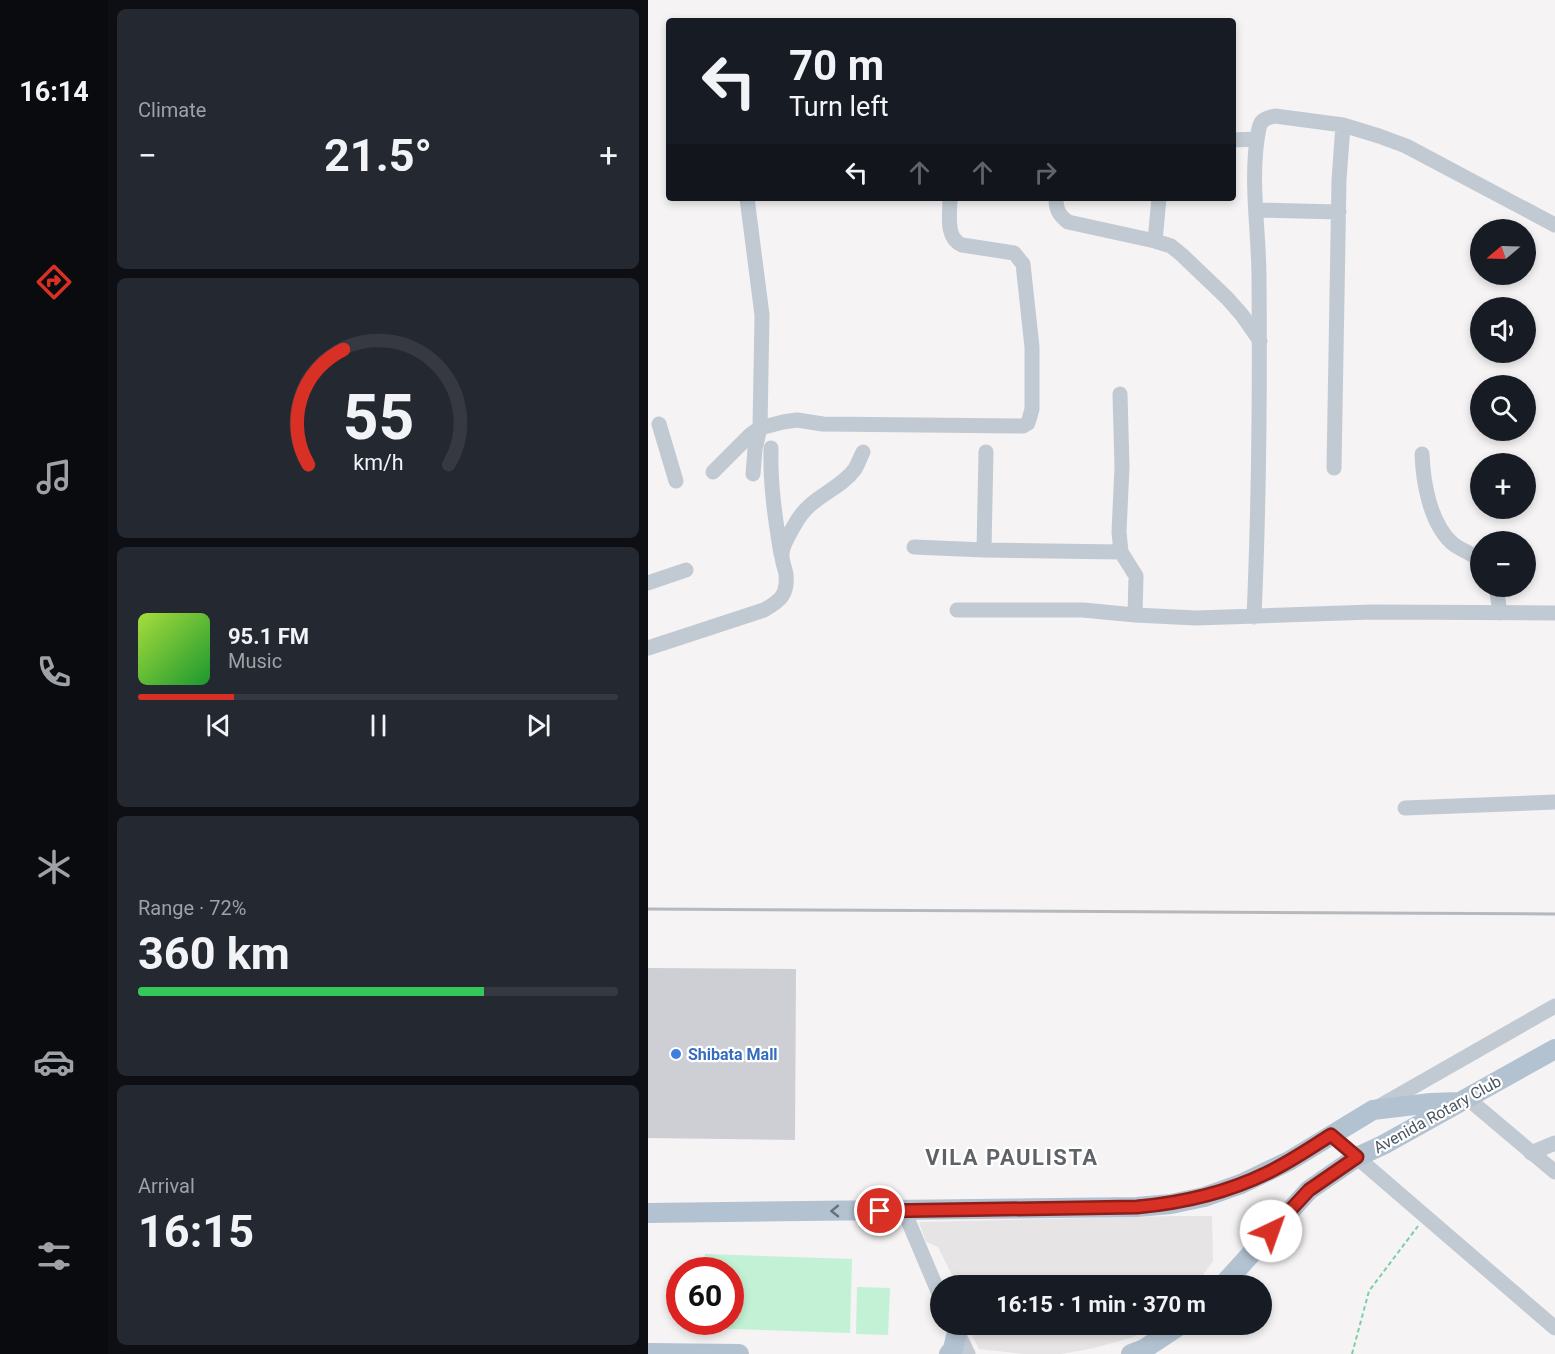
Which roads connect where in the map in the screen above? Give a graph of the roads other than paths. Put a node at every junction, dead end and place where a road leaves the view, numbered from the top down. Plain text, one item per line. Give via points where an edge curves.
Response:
1 (1343, 125) junction
2 (1257, 139) junction
3 (1236, 140) edge
4 (747, 201) edge
5 (950, 201) edge
6 (1056, 201) edge
7 (1159, 201) edge
8 (1257, 210) junction
9 (1339, 212) junction
10 (1555, 225) edge
11 (1155, 241) junction
12 (1260, 341) junction
13 (1119, 394) dead end
14 (659, 424) dead end
15 (760, 429) junction
16 (771, 448) dead end
17 (863, 452) dead end
18 (986, 452) dead end
19 (1422, 454) dead end
20 (1334, 468) dead end
21 (713, 471) dead end
22 (753, 474) dead end
23 (676, 481) dead end
24 (914, 547) dead end
25 (984, 550) junction
26 (1121, 552) junction
27 (781, 554) junction
28 (1470, 554) edge
29 (686, 570) dead end
30 (648, 584) edge
31 (1498, 597) edge
32 (957, 610) dead end
33 (1500, 613) junction
34 (1555, 613) edge
35 (1135, 615) junction
36 (1254, 617) junction
37 (648, 648) edge
38 (1555, 802) edge
39 (1405, 808) dead end
40 (1555, 1006) edge
41 (1555, 1049) edge
42 (1463, 1100) junction
43 (1373, 1110) junction
44 (1331, 1135) junction
45 (1555, 1143) edge
46 (1383, 1145) junction
47 (1531, 1153) junction
48 (1357, 1157) junction
49 (1555, 1172) edge
50 (904, 1211) junction
51 (648, 1213) edge
52 (931, 1275) edge
53 (1232, 1275) edge
54 (1555, 1328) edge
55 (955, 1335) edge
56 (959, 1335) edge
57 (1165, 1335) edge
58 (1139, 1352) edge
59 (648, 1353) edge
60 (739, 1354) edge
61 (949, 1354) edge
62 (968, 1354) edge

1 - 2 street via 1275,116 1260,124
1 - 9 street
1 - 10 street via 1406,146
2 - 3 street
2 - 8 street
4 - 15 street via 762,315
5 - 15 street via 950,227 956,243 1014,253 1023,264 1032,347 1032,410 1028,423 823,424 797,420
6 - 11 street via 1060,216 1068,222
7 - 11 street
8 - 9 street
8 - 12 street
9 - 20 street
11 - 12 street via 1171,246 1208,278
12 - 36 street
13 - 26 street
14 - 23 street
15 - 21 street via 741,441
15 - 22 street
16 - 27 street via 772,503
17 - 27 street via 855,469 804,511
18 - 25 street
19 - 28 street via 1425,488 1439,526 1450,542
24 - 25 street
25 - 26 street
26 - 35 street via 1136,576
27 - 37 street via 786,576 780,601 764,610
29 - 30 street
31 - 33 street
32 - 35 street via 1083,610
33 - 34 street
33 - 36 street via 1372,612
35 - 36 street
38 - 39 street
40 - 43 street
41 - 42 main road, Avenida Rotary Club
42 - 43 main road
42 - 46 main road, Avenida Rotary Club
42 - 47 street
43 - 44 main road
43 - 46 main road via 1384,1119 1387,1134
44 - 48 street
44 - 50 main road via 1267,1173 1204,1197 1171,1204
45 - 47 street
46 - 48 main road, Avenida Rotary Club
47 - 49 street
48 - 53 main road, Avenida Rotary Club via 1309,1190
48 - 54 street
50 -> 51 main road
50 - 52 street
55 - 61 main road
56 - 62 street
57 - 58 main road
59 - 60 main road

